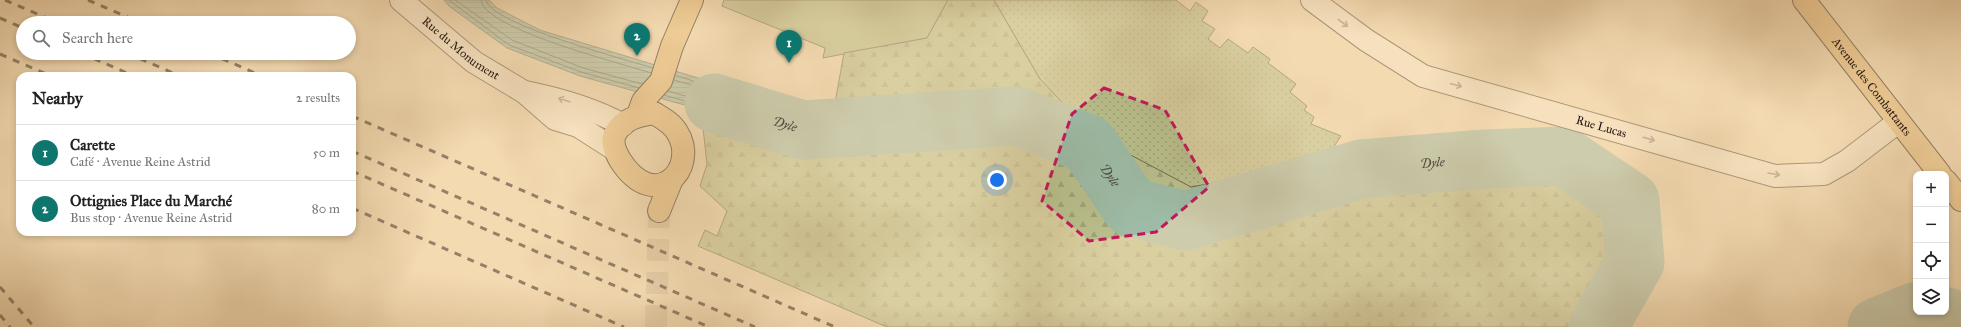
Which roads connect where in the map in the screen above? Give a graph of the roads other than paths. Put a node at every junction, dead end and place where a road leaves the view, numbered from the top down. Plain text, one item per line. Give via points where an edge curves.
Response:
1 (401, 0) edge
2 (692, 0) edge
3 (1312, 0) edge
4 (1804, 0) edge
5 (660, 85) junction
6 (524, 92) junction
7 (631, 120) junction
8 (1898, 122) junction
9 (670, 123) junction
10 (614, 149) junction
11 (1938, 171) edge
12 (672, 179) junction
13 (641, 182) junction
14 (1949, 185) edge
15 (1961, 200) edge

1 - 6 street, Rue du Monument via 474,62
2 - 5 main road
3 -> 8 street, Rue Lucas via 1366,40 1423,76 1775,176 1824,174 1847,161
4 - 8 main road, Avenue des Combattants
5 - 7 main road via 643,101
5 - 9 main road
7 -> 6 street, Rue du Monument via 601,113 560,98
6 - 10 street, Rue du Monument via 555,119 578,126
7 - 9 main road via 654,113
7 - 10 main road via 614,135
8 - 11 main road, Avenue des Combattants
9 - 12 main road via 681,139 683,154 679,169
10 - 13 main road via 624,166
12 - 13 main road via 664,185 657,186
12 - 13 main road via 659,211
14 - 15 main road

